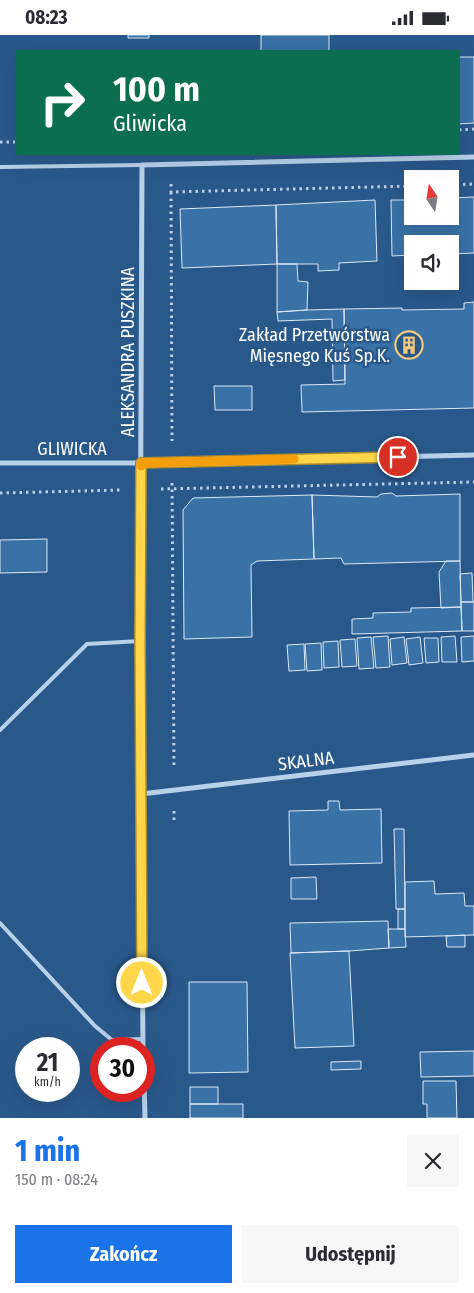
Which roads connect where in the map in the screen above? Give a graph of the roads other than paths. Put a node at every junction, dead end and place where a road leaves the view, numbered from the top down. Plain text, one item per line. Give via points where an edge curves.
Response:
1 (474, 157) edge
2 (142, 165) junction
3 (0, 167) edge
4 (474, 455) edge
5 (0, 463) edge
6 (141, 463) junction
7 (140, 641) junction
8 (0, 730) edge
9 (474, 755) edge
10 (141, 794) junction
11 (0, 923) edge
12 (108, 1037) edge
13 (142, 1037) edge
14 (145, 1102) edge
15 (145, 1118) edge

1 - 2 street
2 - 3 lane
2 - 6 street, ALEKSANDRA PUSZKINA
4 - 6 street, GLIWICKA
5 - 6 street, GLIWICKA
6 - 7 street, ALEKSANDRA PUSZKINA
7 - 8 lane via 87,644
7 - 10 street, ALEKSANDRA PUSZKINA
9 - 10 street, SKALNA
10 - 13 street, ALEKSANDRA PUSZKINA
11 - 12 lane
14 - 15 street

